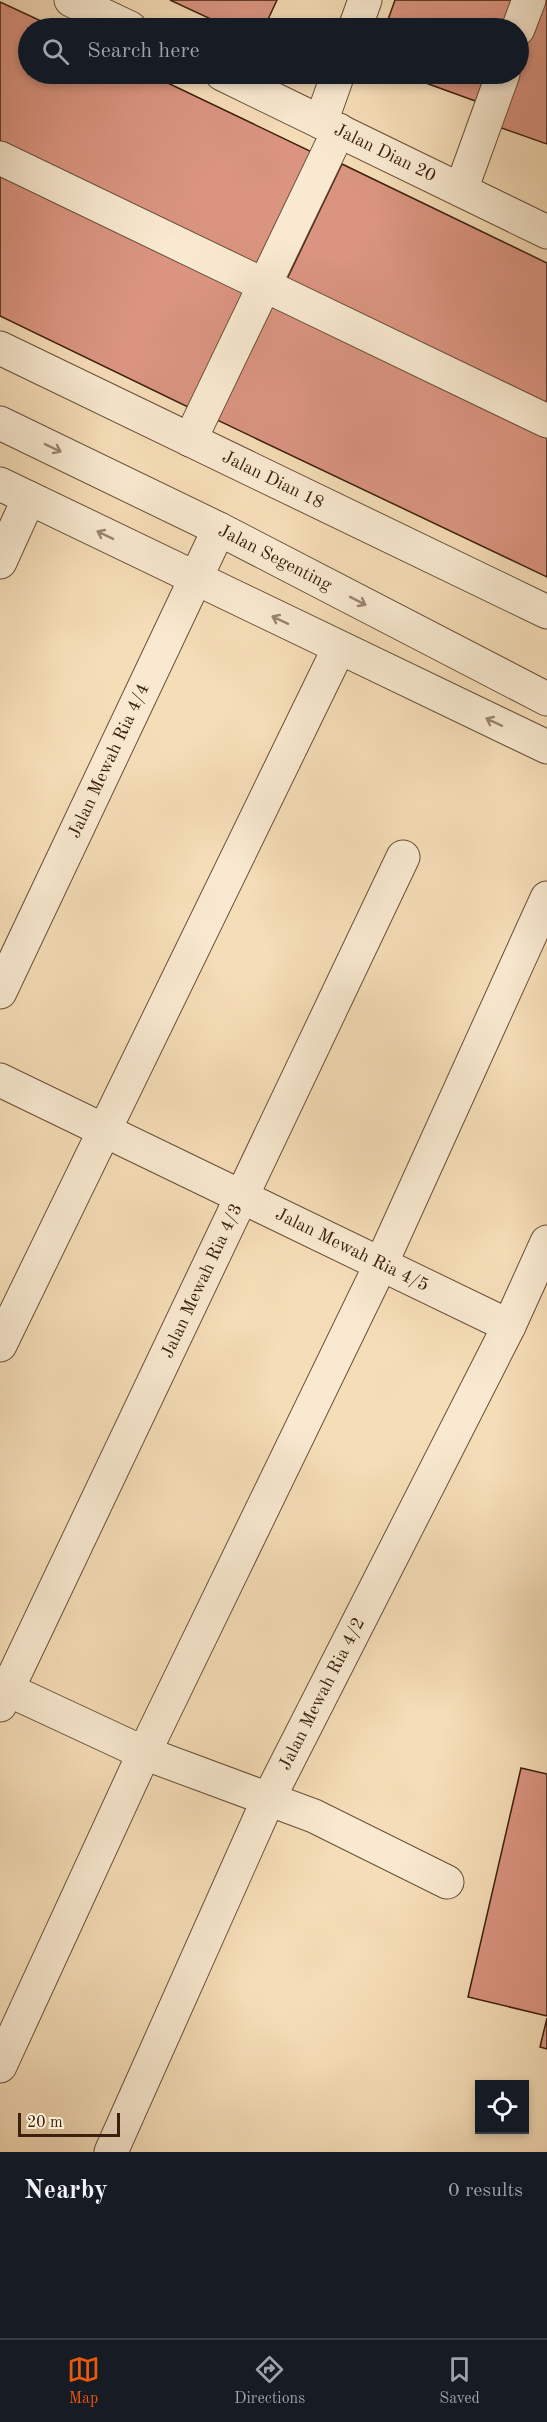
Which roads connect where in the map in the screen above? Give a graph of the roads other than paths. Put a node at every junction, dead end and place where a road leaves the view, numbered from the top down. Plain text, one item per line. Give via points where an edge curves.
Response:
1 (71, 0) edge
2 (365, 0) edge
3 (529, 0) edge
4 (109, 18) edge
5 (359, 18) edge
6 (523, 18) edge
7 (243, 84) edge
8 (336, 84) edge
9 (499, 84) edge
10 (330, 126) junction
11 (0, 158) edge
12 (461, 190) junction
13 (547, 232) edge
14 (264, 285) junction
15 (0, 348) edge
16 (547, 421) edge
17 (0, 423) edge
18 (190, 440) junction
19 (0, 484) edge
20 (29, 498) junction
21 (219, 529) junction
22 (0, 562) edge
23 (195, 579) junction
24 (547, 612) edge
25 (339, 648) junction
26 (547, 699) edge
27 (547, 747) edge
28 (403, 856) dead end
29 (547, 898) edge
30 (0, 992) edge
31 (0, 1080) edge
32 (104, 1130) junction
33 (242, 1197) junction
34 (547, 1242) edge
35 (381, 1264) junction
36 (509, 1326) junction
37 (0, 1345) edge
38 (2, 1693) edge
39 (144, 1753) junction
40 (268, 1800) junction
41 (447, 1882) dead end
42 (0, 2066) edge
43 (111, 2152) edge

1 - 4 street
2 - 5 street
3 - 6 street
7 - 10 street, Jalan Dian 20
8 - 10 street
9 - 12 street
10 - 12 street, Jalan Dian 20
10 - 14 street
11 - 14 street
12 - 13 street, Jalan Dian 20
14 - 16 street
14 - 18 street
15 - 18 street, Jalan Dian 18
17 -> 21 street, Jalan Segenting
18 - 24 street, Jalan Dian 18
19 - 20 street
20 - 22 street
23 -> 20 street
21 - 23 street, Jalan Mewah Ria 4/4
21 -> 26 street, Jalan Segenting
25 -> 23 street
23 - 30 street, Jalan Mewah Ria 4/4
27 -> 25 street
25 - 32 street
28 - 33 street, Jalan Mewah Ria 4/3
29 - 35 street
31 - 32 street, Jalan Mewah Ria 4/5
32 - 33 street, Jalan Mewah Ria 4/5
32 - 37 street
33 - 35 street, Jalan Mewah Ria 4/5
33 - 38 street, Jalan Mewah Ria 4/3
34 - 36 street, Jalan Mewah Ria 4/2
35 - 36 street, Jalan Mewah Ria 4/5
35 - 39 street
36 - 40 street, Jalan Mewah Ria 4/2
38 - 39 street
39 - 40 street
39 - 42 street
40 - 41 street via 314,1816
40 - 43 street, Jalan Mewah Ria 4/2

